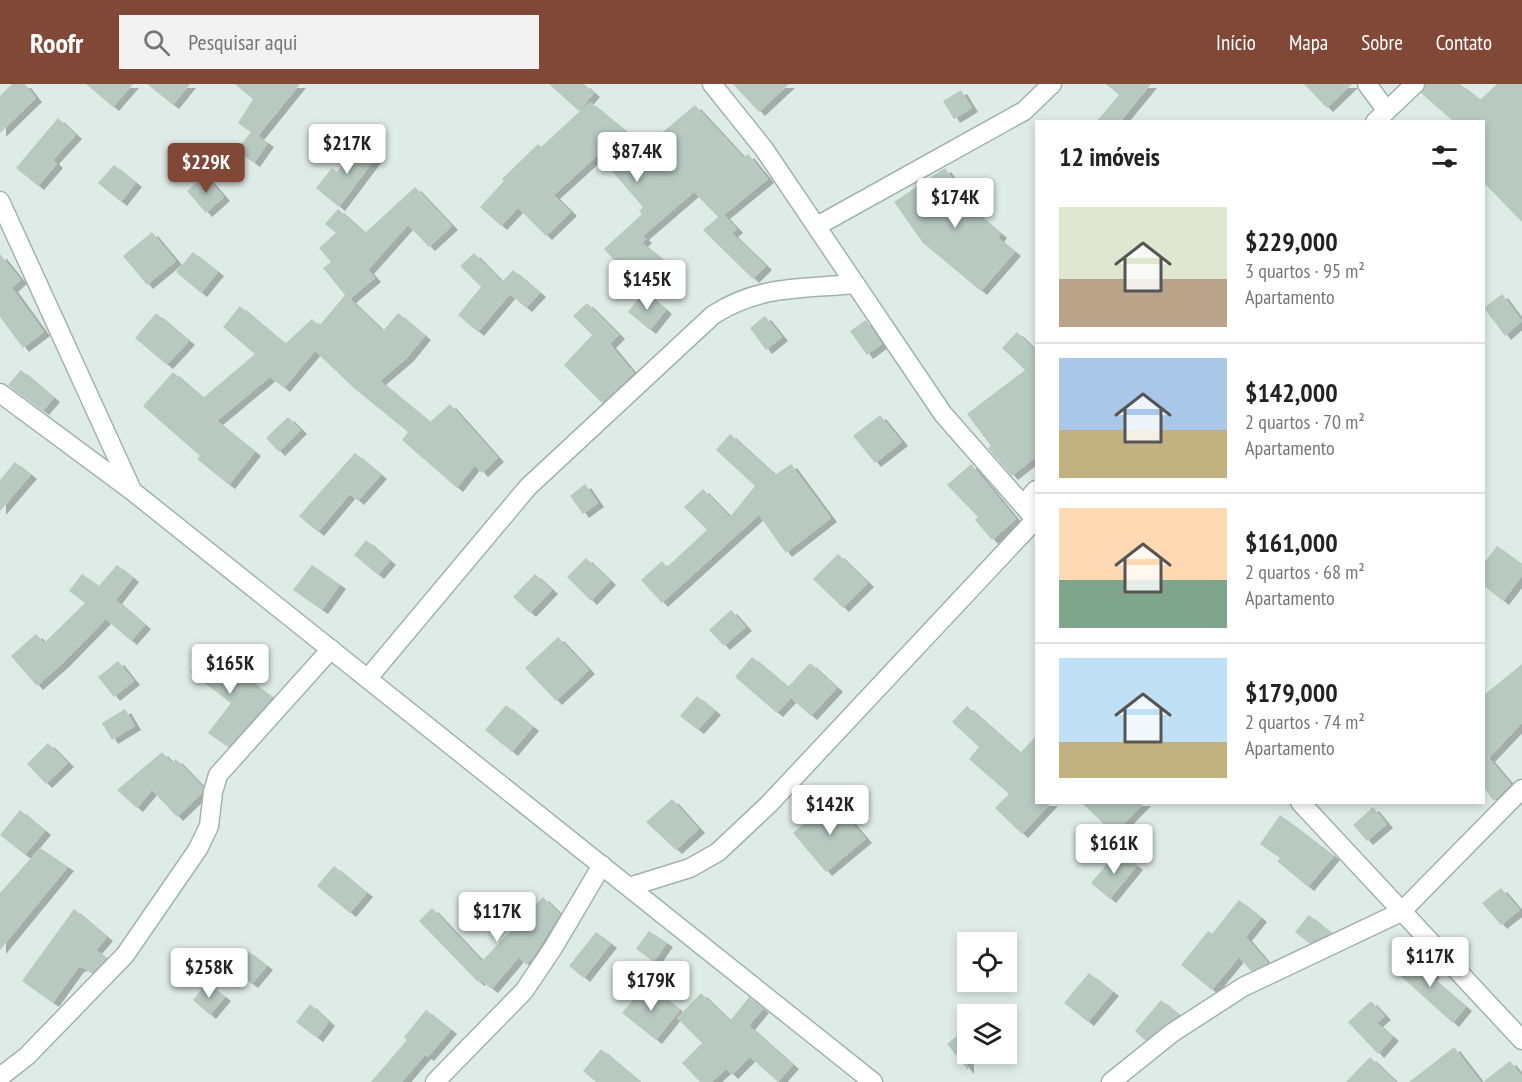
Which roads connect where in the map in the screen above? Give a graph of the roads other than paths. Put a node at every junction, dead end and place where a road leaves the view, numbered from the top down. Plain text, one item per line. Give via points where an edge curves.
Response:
1 (712, 84) edge
2 (1052, 84) edge
3 (1367, 84) edge
4 (1415, 84) edge
5 (1381, 116) edge
6 (0, 201) edge
7 (817, 226) junction
8 (855, 284) junction
9 (0, 393) edge
10 (131, 490) junction
11 (1035, 491) edge
12 (1023, 505) junction
13 (1035, 518) edge
14 (1035, 520) edge
15 (331, 649) junction
16 (368, 678) junction
17 (1522, 789) edge
18 (1302, 804) edge
19 (602, 865) junction
20 (629, 887) junction
21 (1401, 912) junction
22 (1522, 1040) edge
23 (0, 1077) edge
24 (435, 1082) edge
25 (873, 1082) edge
26 (1111, 1082) edge

1 - 7 street via 764,149
2 - 7 street via 1024,111
3 - 5 street
4 - 5 street
6 - 10 street
7 - 8 street
8 - 12 street via 943,414
8 - 16 street via 757,293 734,301 713,315 528,487
9 - 10 street
10 - 15 street
11 - 12 street
12 - 13 street
14 - 20 street via 769,804 718,852 690,868
15 - 16 street
15 - 23 street via 218,775 209,826 198,849 125,955 27,1056
16 - 19 street
17 - 21 street
18 - 21 street
19 - 20 street
19 - 24 street via 524,991
20 - 25 street
21 - 22 street
21 - 26 street via 1243,987 1172,1033

